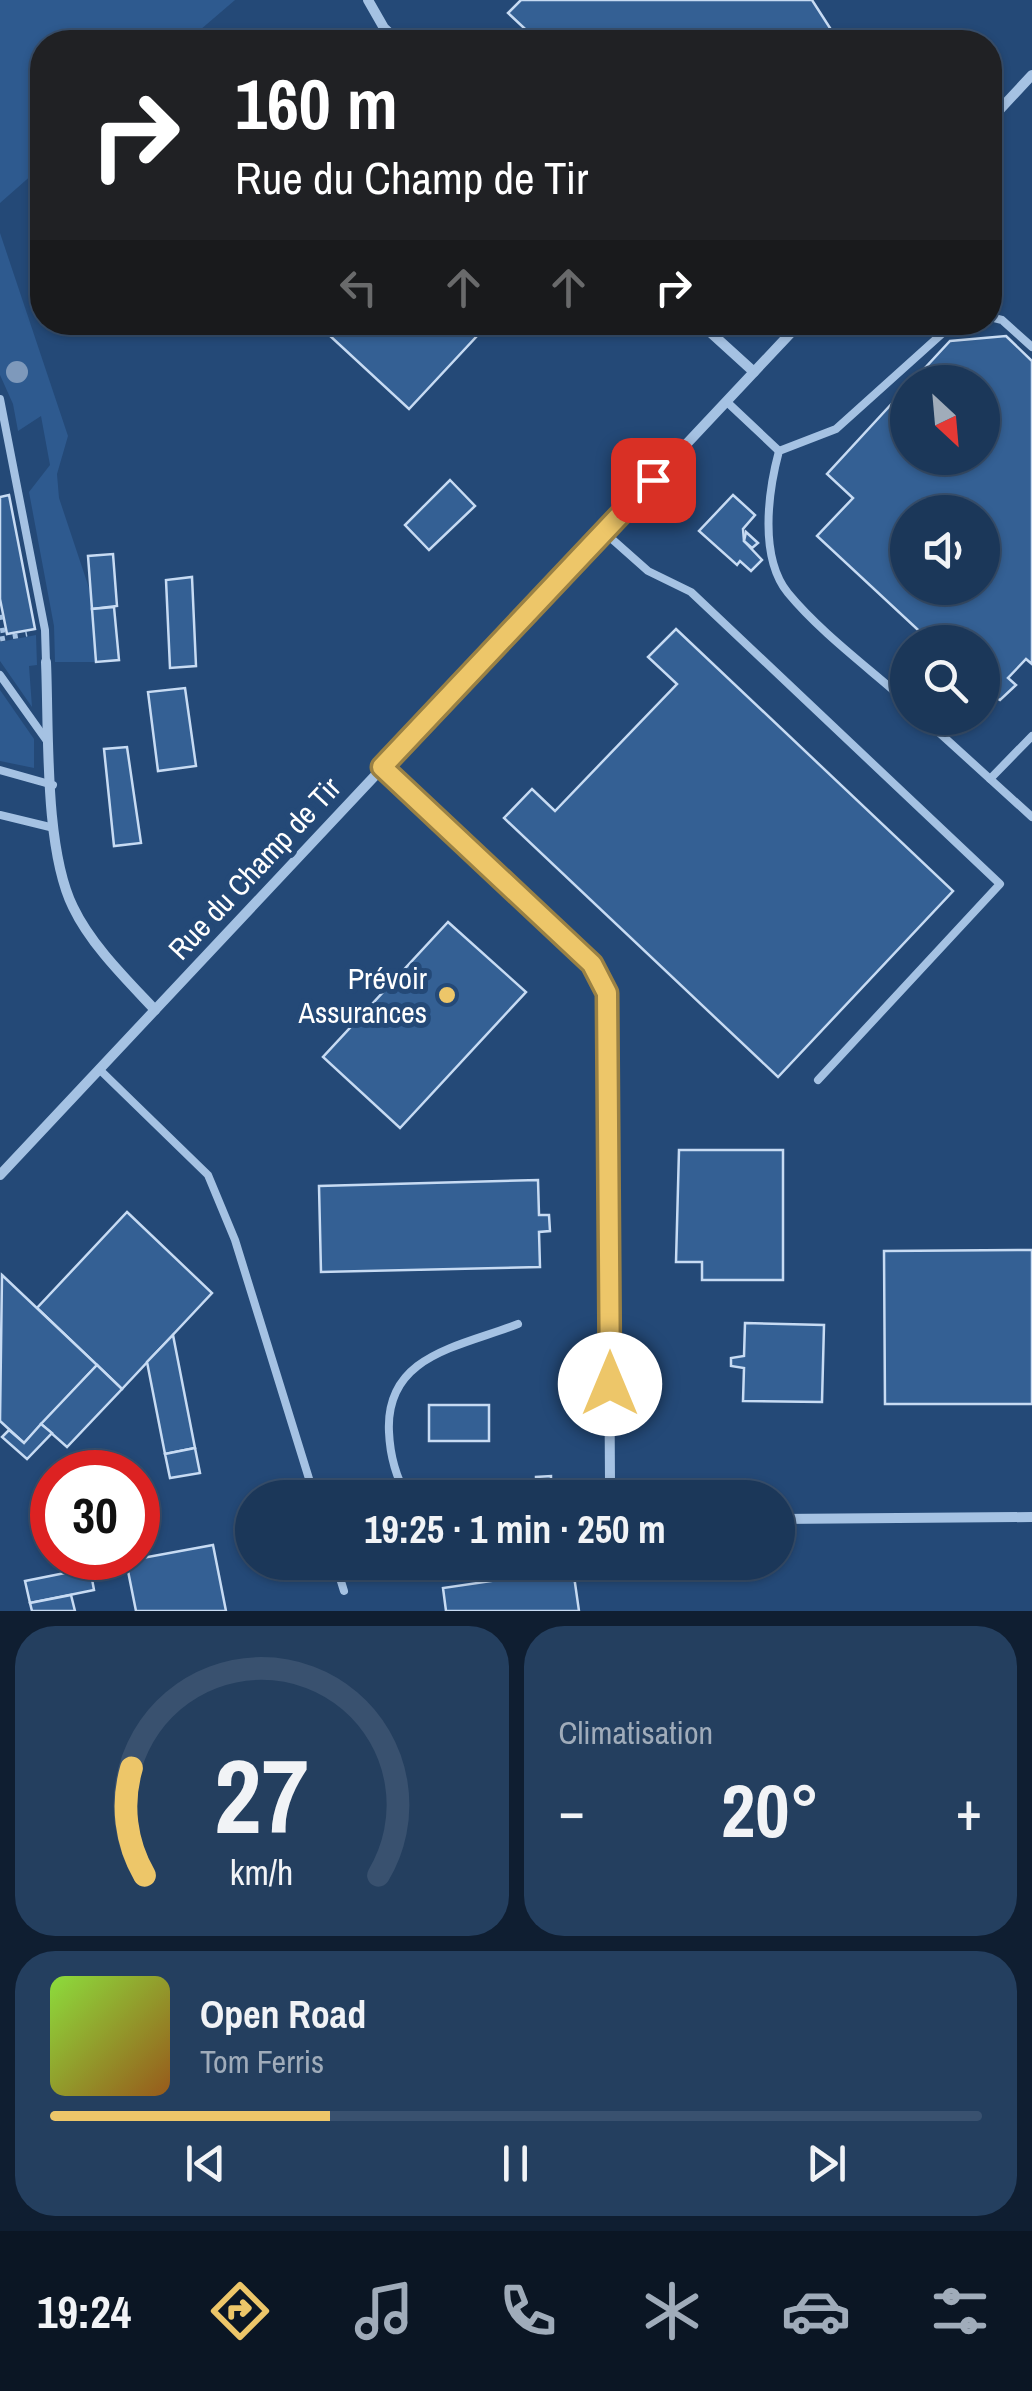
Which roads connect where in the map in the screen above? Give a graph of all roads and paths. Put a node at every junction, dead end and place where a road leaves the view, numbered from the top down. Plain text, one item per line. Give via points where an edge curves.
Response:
1 (368, 0) edge
2 (389, 30) edge
3 (1032, 76) edge
4 (1002, 107) edge
5 (1002, 320) edge
6 (714, 335) edge
7 (789, 335) edge
8 (941, 335) edge
9 (1032, 348) edge
10 (754, 372) junction
11 (0, 399) edge
12 (727, 402) junction
13 (779, 450) junction
14 (604, 532) junction
15 (0, 615) edge
16 (45, 630) junction
17 (2, 638) edge
18 (46, 662) joint
19 (0, 675) edge
20 (890, 686) edge
21 (942, 735) edge
22 (1032, 736) edge
23 (50, 745) junction
24 (382, 767) junction
25 (0, 770) edge
26 (990, 779) junction
27 (52, 785) junction
28 (0, 815) edge
29 (1032, 817) edge
30 (55, 828) junction
31 (155, 1010) junction
32 (99, 1069) junction
33 (818, 1080) dead end
34 (0, 1175) edge
35 (518, 1324) dead end
36 (309, 1480) edge
37 (401, 1480) edge
38 (610, 1480) edge
39 (1032, 1517) edge
40 (795, 1518) edge
41 (341, 1580) edge
42 (344, 1591) dead end

1 - 2 street
3 - 4 street
5 - 9 lane
6 - 10 street
7 - 10 street, Rue du Champ de Tir
8 - 13 lane via 836,429
10 - 12 street, Rue du Champ de Tir
11 - 16 lane
12 - 13 lane
12 - 14 street, Rue du Champ de Tir
13 - 20 lane via 768,541 786,591
14 - 24 street, Rue du Champ de Tir
14 - 33 lane via 648,571 691,592 1000,884
15 - 17 path
16 - 17 path
16 - 18 lane
18 - 23 street
19 - 23 lane
21 - 26 lane
22 - 26 lane
23 - 27 street
24 - 31 street, Rue du Champ de Tir
24 - 38 street via 592,964 607,993
25 - 27 lane
26 - 29 lane
27 - 30 street
28 - 30 lane
30 - 31 street via 73,908
31 - 32 street, Rue du Champ de Tir
32 - 34 street, Rue du Champ de Tir
32 - 36 lane via 208,1175 236,1240
35 - 37 lane via 425,1360 402,1377 389,1400 390,1451
39 - 40 street
41 - 42 lane

